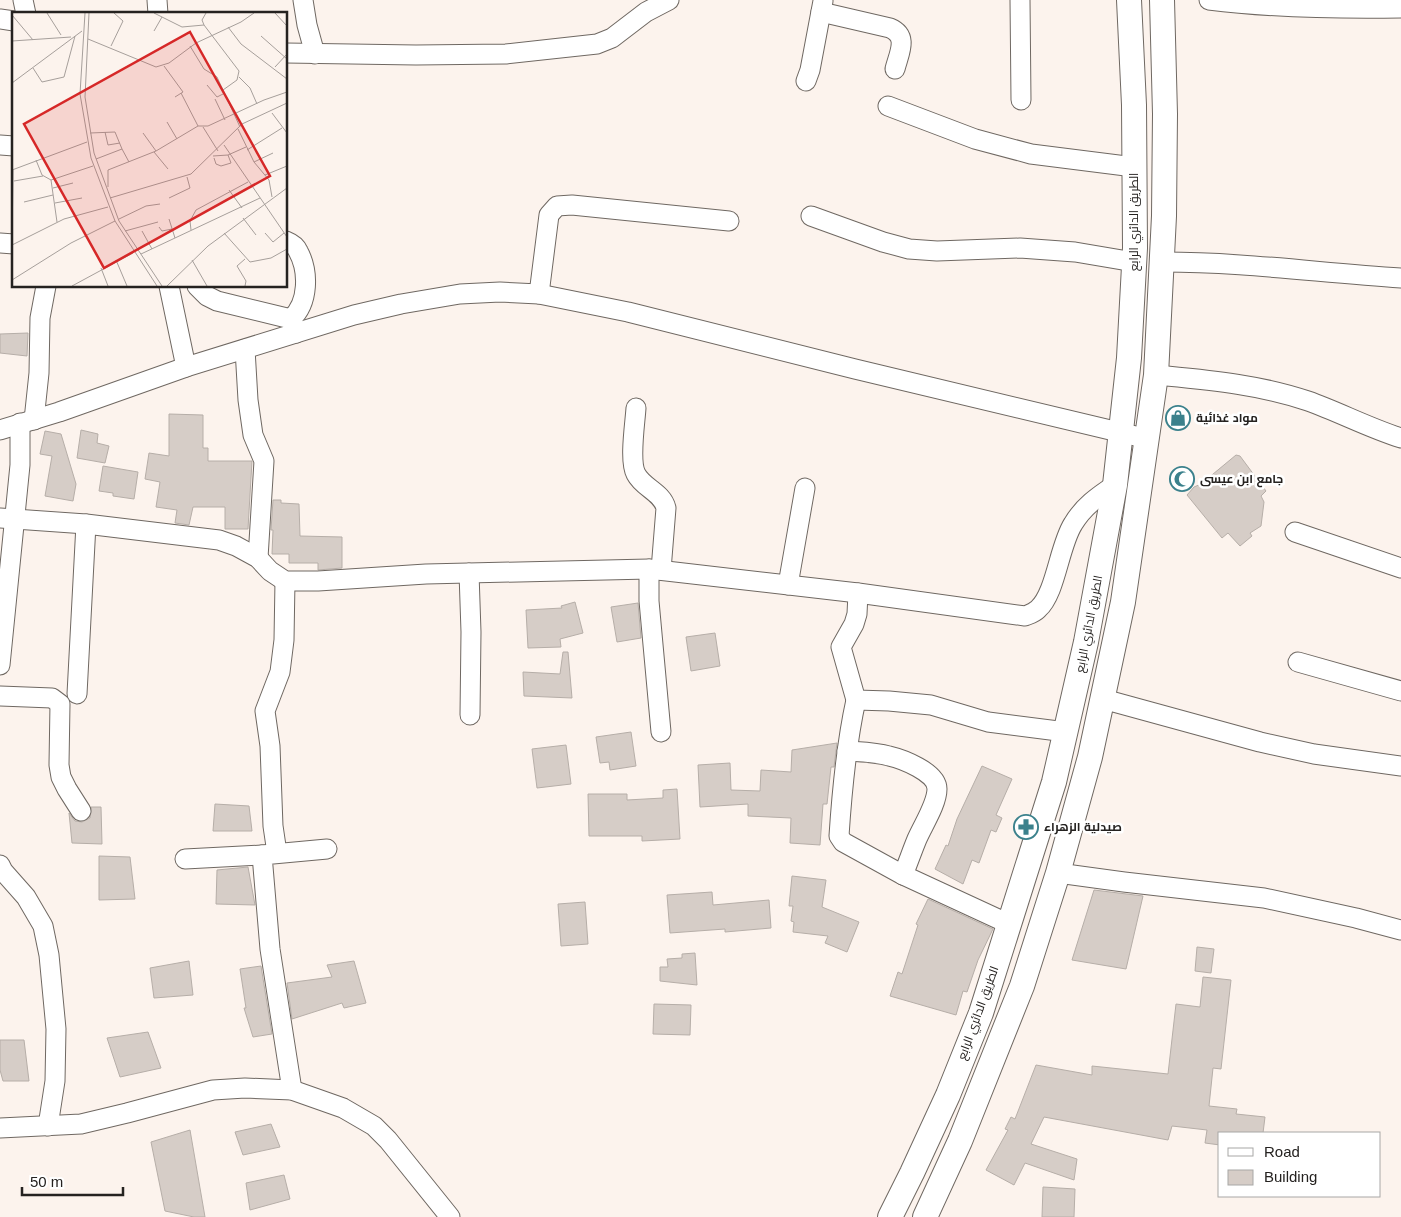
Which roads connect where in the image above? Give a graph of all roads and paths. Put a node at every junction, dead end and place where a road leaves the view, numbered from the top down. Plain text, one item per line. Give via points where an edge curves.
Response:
1 (303, 0) edge
2 (669, 0) edge
3 (1020, 0) edge
4 (1129, 0) edge
5 (1162, 0) edge
6 (1209, 0) edge
7 (1294, 4) edge
8 (822, 6) edge
9 (1401, 8) edge
10 (288, 54) edge
11 (315, 54) junction
12 (895, 69) dead end
13 (806, 81) dead end
14 (1021, 100) dead end
15 (888, 106) dead end
16 (1134, 166) junction
17 (811, 216) dead end
18 (729, 222) dead end
19 (288, 242) edge
20 (1134, 262) junction
21 (1163, 262) junction
22 (1401, 278) edge
23 (46, 288) edge
24 (169, 288) edge
25 (199, 288) edge
26 (539, 294) junction
27 (293, 326) junction
28 (245, 349) junction
29 (186, 368) junction
30 (1156, 375) junction
31 (636, 408) dead end
32 (27, 422) junction
33 (0, 430) edge
34 (1120, 432) junction
35 (1401, 438) edge
36 (1148, 439) junction
37 (1114, 485) junction
38 (805, 488) dead end
39 (7, 518) edge
40 (86, 524) junction
41 (1295, 532) dead end
42 (258, 558) junction
43 (1401, 568) edge
44 (655, 570) junction
45 (468, 573) junction
46 (285, 581) junction
47 (788, 586) junction
48 (858, 593) junction
49 (1298, 662) dead end
50 (0, 665) edge
51 (1401, 690) edge
52 (77, 694) dead end
53 (0, 696) edge
54 (1103, 699) junction
55 (856, 700) junction
56 (470, 715) dead end
57 (661, 732) dead end
58 (1066, 732) junction
59 (846, 751) junction
60 (1401, 766) edge
61 (81, 811) dead end
62 (327, 849) dead end
63 (269, 854) junction
64 (185, 859) dead end
65 (0, 865) edge
66 (1058, 873) junction
67 (903, 875) junction
68 (1009, 924) junction
69 (1401, 930) edge
70 (292, 1090) junction
71 (48, 1126) junction
72 (0, 1128) edge
73 (450, 1217) edge
74 (890, 1217) edge
75 (925, 1217) edge

1 - 11 street
2 - 11 street via 646,12 612,38 597,44 506,54
3 - 14 street
4 - 16 main road, الطريق الدائري الرابع
5 - 21 main road via 1165,114
6 - 7 street via 1261,6
7 - 9 street
8 - 12 street via 896,31 902,41
8 - 13 street
10 - 11 street
15 - 16 street via 975,139 1031,154
16 - 20 main road, الطريق الدائري الرابع
17 - 20 street via 883,242 923,251 1020,248 1075,252
18 - 26 street via 557,206 548,221
19 - 27 street via 298,250 305,270 305,290
20 - 34 main road, الطريق الدائري الرابع via 1129,358
21 - 22 street via 1219,262
21 - 30 main road
23 - 32 street via 40,318 39,373
24 - 29 street
25 - 27 street via 217,300
26 - 27 street via 460,294
26 - 34 street via 628,312 855,370
27 - 28 street
28 - 29 street
28 - 42 street via 252,435 264,461
29 - 32 street
30 - 35 street via 1223,381 1277,393 1308,401
30 - 36 main road
31 - 44 street via 635,473 663,500 666,508
32 - 33 street
32 - 39 street
34 - 36 street
34 - 37 main road, الطريق الدائري الرابع
36 - 54 main road via 1123,602
37 - 48 street via 1081,511 1063,546 1049,592 1032,614 1013,615
37 - 58 main road, الطريق الدائري الرابع
38 - 47 street
39 - 40 street
39 - 50 street
40 - 42 street via 219,540
40 - 52 street
41 - 43 street
42 - 46 street
44 - 45 street
44 - 47 street
44 - 57 street via 649,601
45 - 46 street
45 - 56 street
46 - 63 street via 280,672 265,711 270,746 273,826
47 - 48 street
48 - 55 street via 857,614 842,647
49 - 51 street
53 - 61 street via 52,698 60,704 61,777
54 - 60 street via 1269,744
54 - 66 main road
55 - 58 street via 931,705 988,722
55 - 59 street
58 - 68 main road, الطريق الدائري الرابع via 1054,782
59 - 67 street via 840,836 843,842
59 - 67 street via 899,759 935,781 937,788 932,807
62 - 63 street
63 - 64 street
63 - 70 street via 270,949
65 - 71 street via 26,897 43,926 49,955 56,1030 55,1081
66 - 69 street via 1264,898
66 - 75 main road via 1022,986 960,1141
67 - 68 street
68 - 74 main road, الطريق الدائري الرابع via 981,1013 948,1095
70 - 71 street via 213,1090 81,1124
70 - 73 street via 343,1108 374,1126
71 - 72 street

